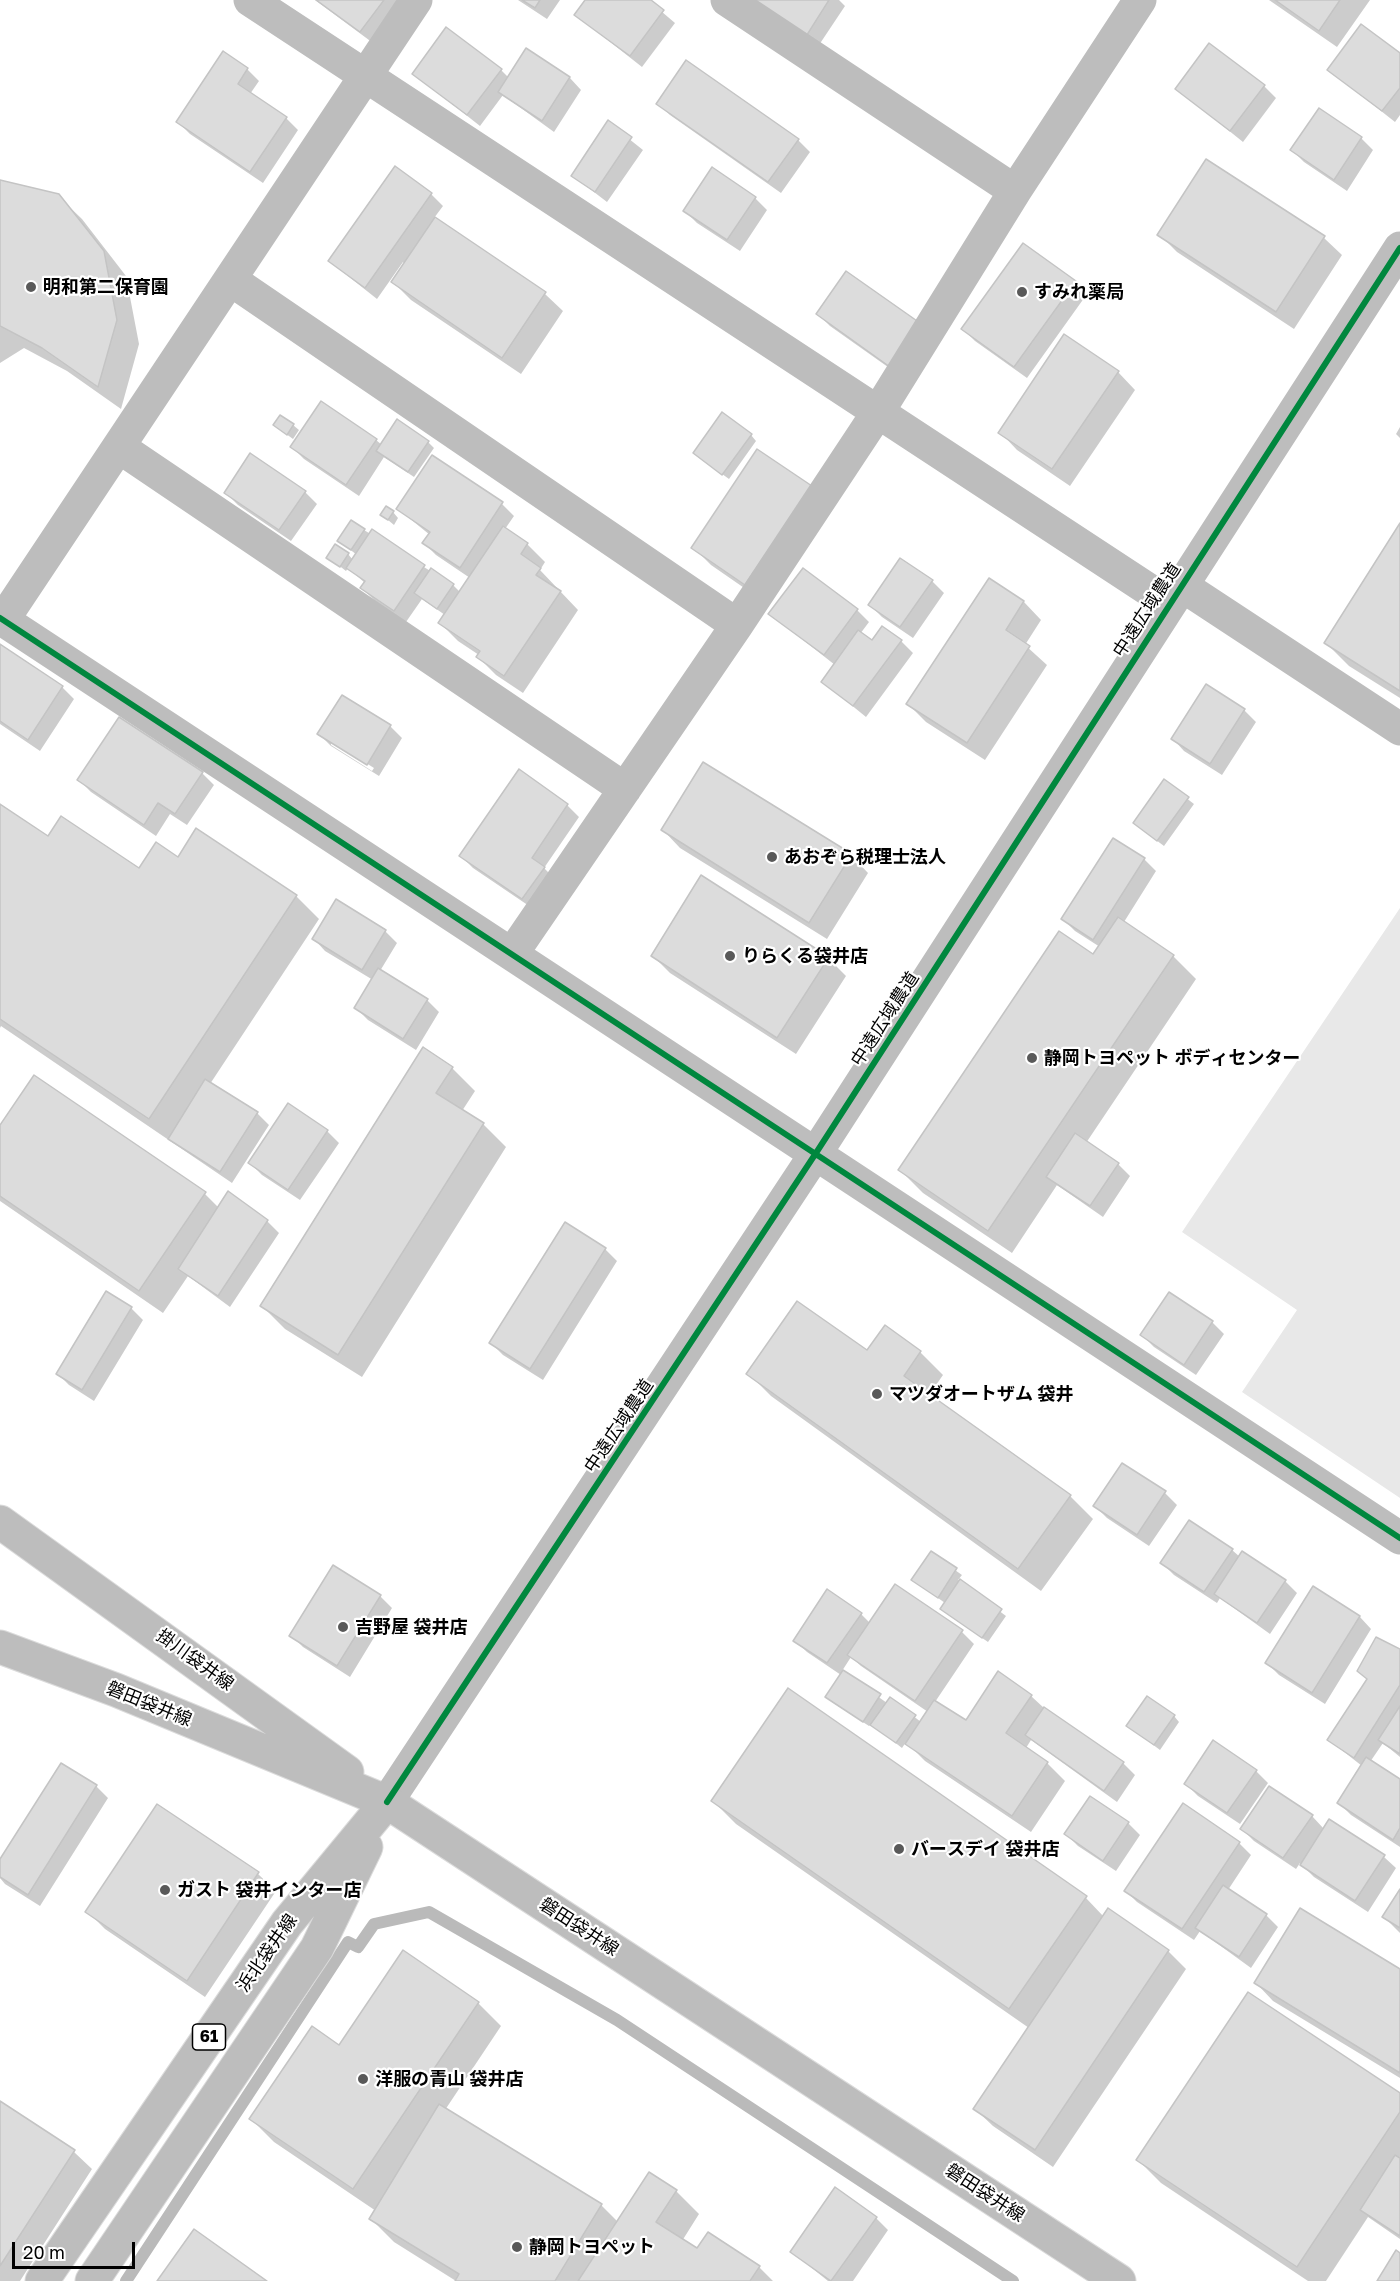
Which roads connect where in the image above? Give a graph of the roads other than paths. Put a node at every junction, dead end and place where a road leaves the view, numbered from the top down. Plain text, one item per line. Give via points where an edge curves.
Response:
1 (250, 0) edge
2 (416, 0) edge
3 (727, 0) edge
4 (1140, 0) edge
5 (366, 78) junction
6 (1015, 191) junction
7 (1400, 248) edge
8 (231, 280) junction
9 (878, 412) junction
10 (119, 447) junction
11 (1175, 594) junction
12 (2, 619) edge
13 (737, 625) junction
14 (1400, 729) edge
15 (625, 789) junction
16 (512, 954) junction
17 (816, 1153) junction
18 (0, 1522) edge
19 (1400, 1538) edge
20 (0, 1647) edge
21 (387, 1802) junction
22 (42, 2281) edge
23 (92, 2281) edge
24 (1119, 2281) edge

1 - 5 street
2 - 5 street
3 - 6 street
4 - 6 street
5 - 8 street
5 - 9 street
6 - 9 street
7 - 11 street, 中遠広域農道
8 - 10 street
8 - 13 street
9 - 11 street
9 - 13 street
10 - 12 street
10 - 15 street
11 - 14 street
11 - 17 street, 中遠広域農道
12 - 16 street
13 - 15 street
15 - 16 street
16 - 17 street
17 - 19 street
17 - 21 street, 中遠広域農道
18 - 21 street, 掛川袋井線
20 - 21 street, 磐田袋井線 via 116,1690
21 - 22 street, 浜北袋井線 / 61 via 287,1923
21 - 23 street, 浜北袋井線 / 61 via 317,1948
21 - 24 street, 磐田袋井線

